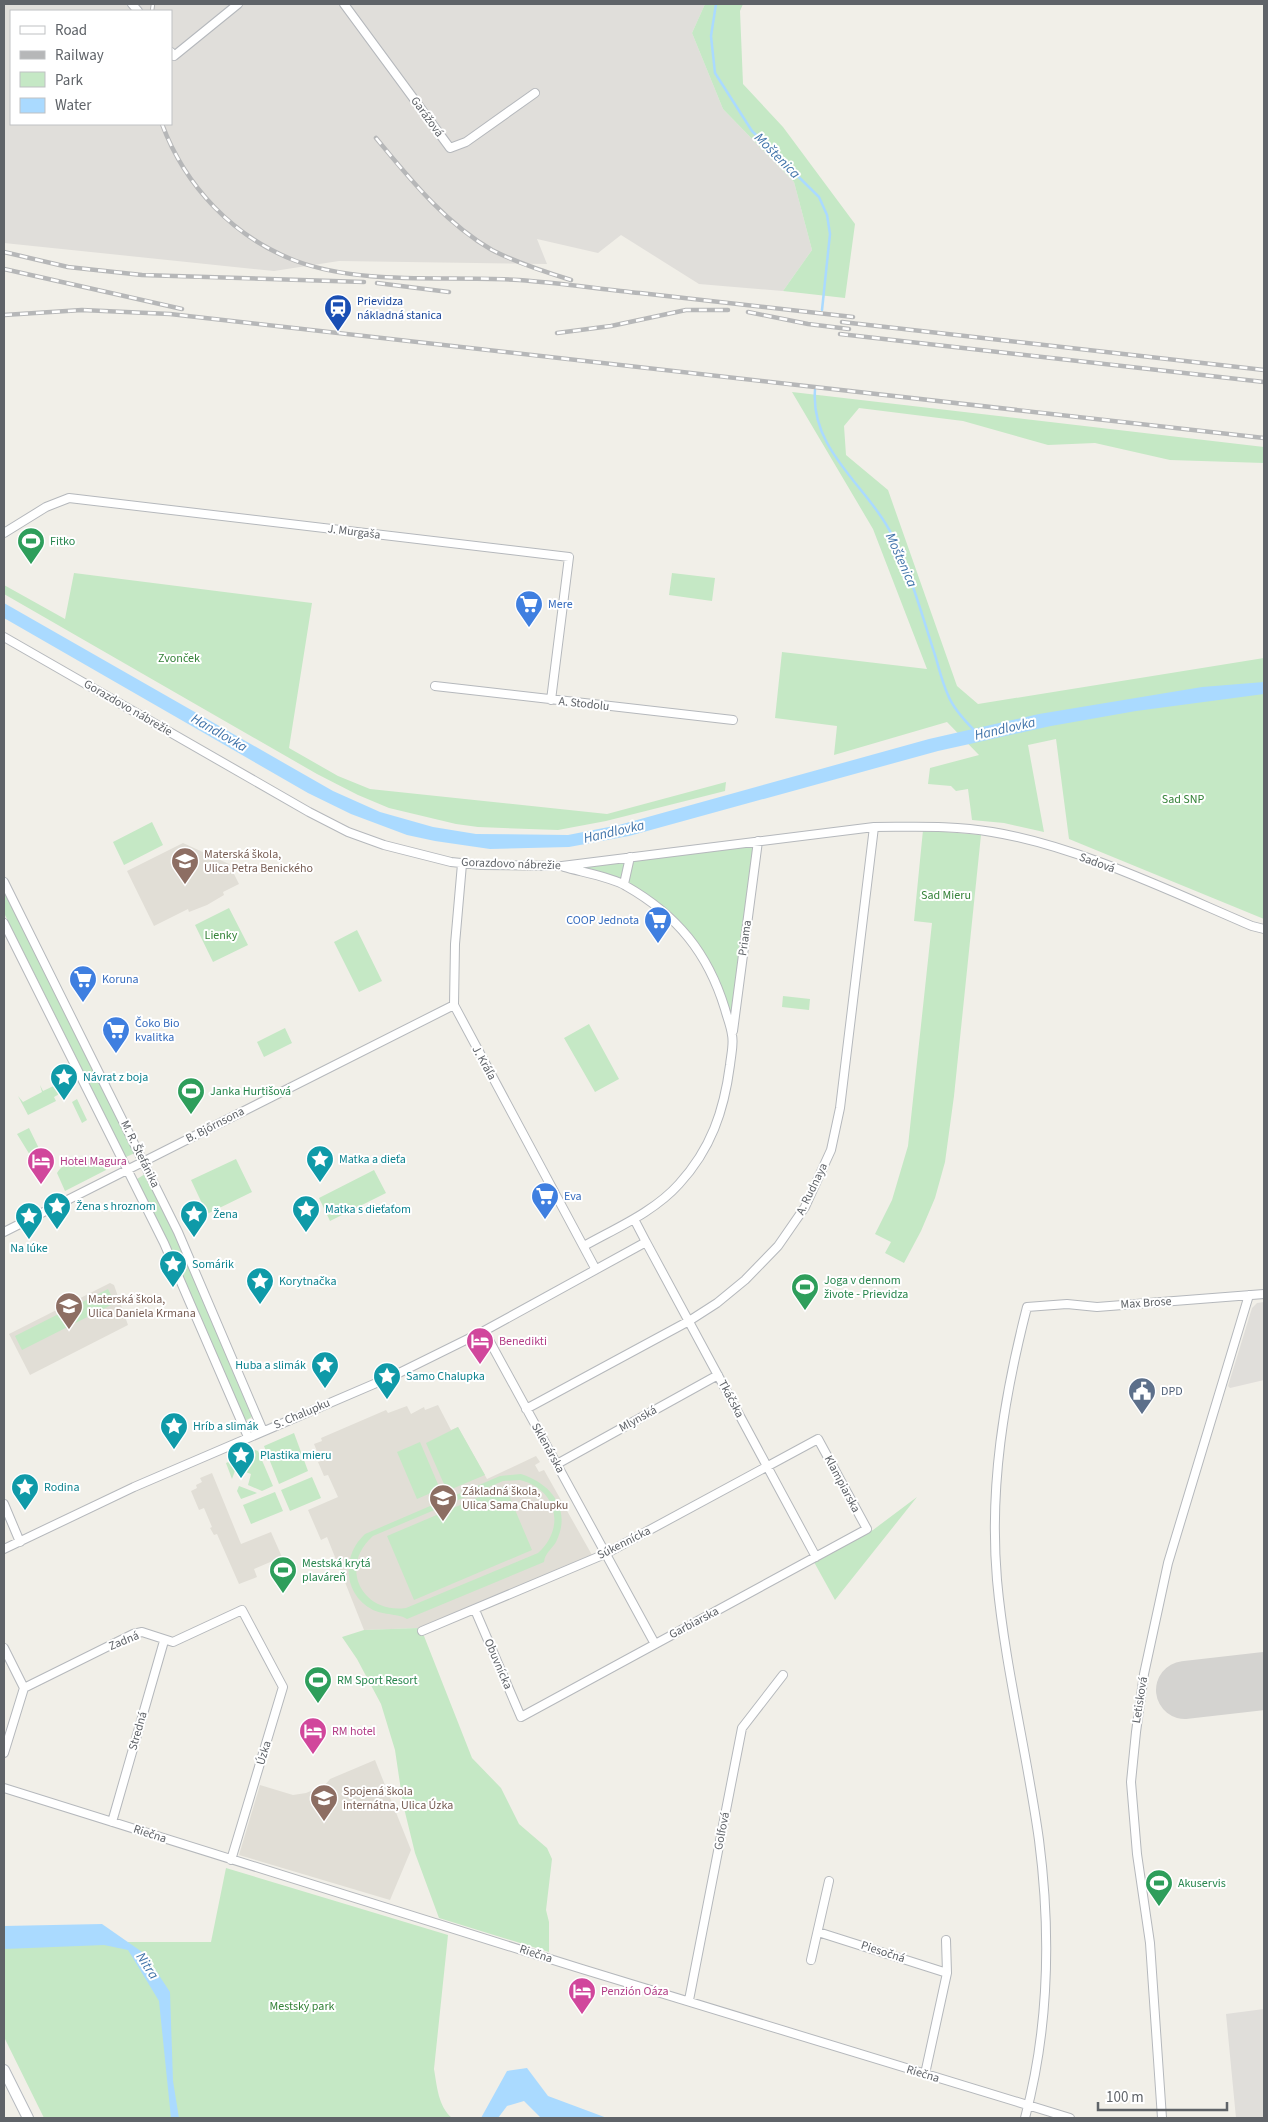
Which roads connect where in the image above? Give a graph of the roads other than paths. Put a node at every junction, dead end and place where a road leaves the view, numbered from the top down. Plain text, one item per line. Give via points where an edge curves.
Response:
1 (238, 4) edge
2 (344, 4) edge
3 (173, 54) edge
4 (535, 93) dead end
5 (4, 533) edge
6 (4, 637) edge
7 (435, 686) dead end
8 (551, 700) junction
9 (733, 720) dead end
10 (874, 827) junction
11 (921, 827) joint
12 (758, 841) junction
13 (630, 857) junction
14 (462, 864) junction
15 (562, 866) junction
16 (4, 882) edge
17 (624, 884) junction
18 (4, 923) edge
19 (1264, 929) edge
20 (454, 1006) junction
21 (732, 1035) junction
22 (144, 1161) junction
23 (127, 1170) junction
24 (634, 1219) junction
25 (4, 1232) edge
26 (646, 1242) junction
27 (584, 1246) junction
28 (595, 1268) junction
29 (1264, 1294) edge
30 (1249, 1295) junction
31 (689, 1320) junction
32 (484, 1330) junction
33 (718, 1375) junction
34 (526, 1409) junction
35 (263, 1431) junction
36 (248, 1437) junction
37 (818, 1439) joint
38 (557, 1464) junction
39 (767, 1467) junction
40 (4, 1504) edge
41 (866, 1529) joint
42 (20, 1542) junction
43 (4, 1549) edge
44 (605, 1554) junction
45 (816, 1557) junction
46 (475, 1610) junction
47 (422, 1631) dead end
48 (164, 1640) junction
49 (655, 1644) junction
50 (4, 1648) edge
51 (262, 1648) joint
52 (783, 1675) dead end
53 (24, 1688) junction
54 (520, 1717) joint
55 (4, 1753) edge
56 (4, 1788) edge
57 (112, 1822) junction
58 (231, 1860) junction
59 (828, 1882) dead end
60 (818, 1932) junction
61 (946, 1940) dead end
62 (811, 1960) dead end
63 (947, 1973) junction
64 (689, 2000) junction
65 (4, 2070) edge
66 (925, 2074) junction
67 (1028, 2106) junction
68 (28, 2118) edge
69 (1025, 2118) edge
70 (1070, 2118) edge
71 (1162, 2118) edge

1 - 3 street
2 - 4 street, Garážová via 450,148 466,142
5 - 8 street, J. Murgaša via 46,506 69,498 569,557
6 - 14 street, Gorazdovo nábrežie via 333,825 384,846
7 - 8 street, A. Stodolu
8 - 9 street, A. Stodolu
10 - 11 street, Gorazdovo nábrežie
10 - 12 street, Gorazdovo nábrežie
10 - 31 street, A. Rudnaya via 844,1086 830,1150 804,1207 778,1246 746,1280
11 - 19 street, Sadová via 992,832 1038,843
12 - 13 street, Gorazdovo nábrežie
12 - 21 street, Priama
13 - 15 street, Gorazdovo nábrežie
13 - 17 street
14 - 15 street, Gorazdovo nábrežie
14 - 20 street, J. Kráľa
15 - 17 street
16 - 22 street, M. R. Štefánika
17 - 21 street via 680,927 698,950 717,984
18 - 23 street, M. R. Štefánika
20 - 22 street, B. Bjőrnsona
20 - 27 street, J. Kráľa
21 - 24 street, Priama via 726,1094 717,1124 701,1156 672,1191
22 - 23 street, B. Bjőrnsona
22 - 35 street, M. R. Štefánika via 180,1236
23 - 25 street, B. Bjőrnsona
23 - 36 street, M. R. Štefánika via 164,1244
24 - 26 street
24 - 27 street
26 - 28 street, S. Chalupku
26 - 31 street, Tkáčska
27 - 28 street
28 - 32 street, S. Chalupku
29 - 30 street, Max Brose
30 - 67 street, Max Brose via 1097,1307 1067,1304 1027,1307 1004,1410 995,1525 1004,1636 1039,1841 1046,1919 1042,2035
30 - 71 street, Letisková via 1168,1563 1144,1674 1136,1732 1131,1782 1150,1942
31 - 33 street, Tkáčska
31 - 34 street, A. Rudnaya
32 - 34 street, Sklenárska
32 - 35 street, S. Chalupku via 395,1375
33 - 38 street, Mlynská
33 - 39 street, Tkáčska
34 - 38 street, Sklenárska
35 - 36 street, S. Chalupku
36 - 42 street, S. Chalupku
37 - 39 street, Súkennícka
37 - 41 street, Klampiarska
38 - 44 street, Sklenárska
39 - 44 street, Súkennícka
39 - 45 street, Tkáčska
40 - 42 street
41 - 45 street, Garbiarska
42 - 43 street, S. Chalupku
44 - 46 street, Súkennícka
44 - 49 street, Sklenárska
45 - 49 street, Garbiarska
46 - 47 street, Súkennícka
46 - 54 street, Obuvnícka
48 - 51 street, Zadná via 173,1642 242,1610
48 - 53 street, Zadná via 142,1632 133,1634
48 - 57 street, Stredná
49 - 54 street, Garbiarska
50 - 53 street
51 - 58 street, Úzka via 283,1687
52 - 64 street, Golfová via 742,1728
53 - 55 street
56 - 57 street, Riečna
57 - 58 street, Riečna
58 - 64 street, Riečna
59 - 60 street
60 - 62 street
60 - 63 street, Piesočná
61 - 63 street
63 - 66 street
64 - 66 street, Riečna
65 - 68 street
66 - 67 street, Riečna
67 - 69 street
67 - 70 street, Riečna

